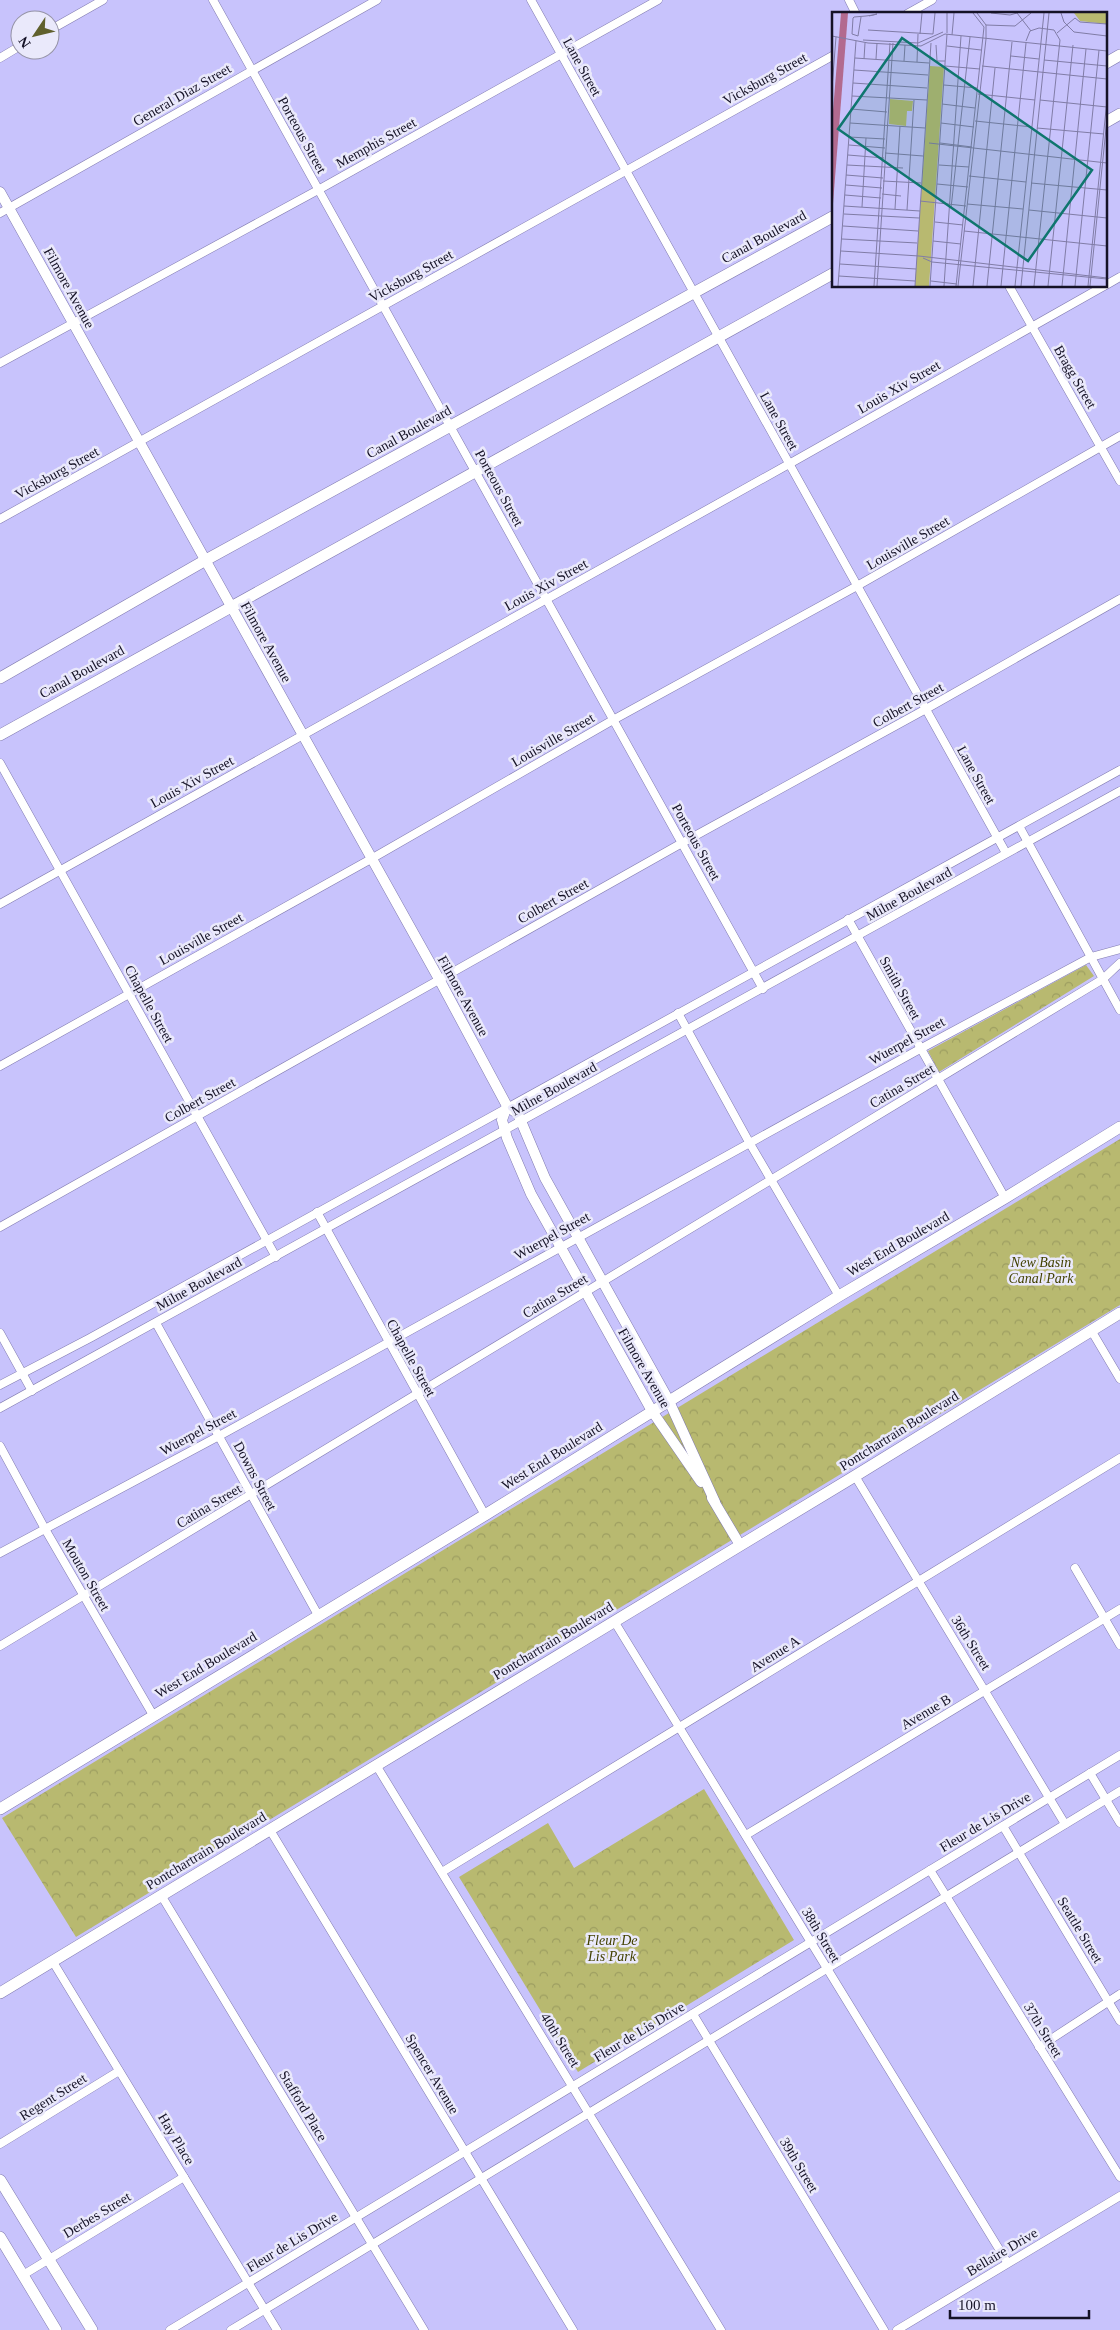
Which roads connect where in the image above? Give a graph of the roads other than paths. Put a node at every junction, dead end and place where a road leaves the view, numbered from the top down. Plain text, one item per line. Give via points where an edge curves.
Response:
1 (103, 0) edge
2 (212, 0) edge
3 (377, 0) edge
4 (531, 0) edge
5 (658, 0) edge
6 (849, 0) edge
7 (932, 0) edge
8 (855, 12) edge
9 (911, 12) edge
10 (60, 24) edge
11 (561, 54) junction
12 (1120, 55) edge
13 (832, 56) edge
14 (1108, 62) edge
15 (252, 70) junction
16 (1120, 114) edge
17 (1108, 121) edge
18 (626, 171) junction
19 (318, 190) junction
20 (0, 192) edge
21 (5, 211) edge
22 (832, 217) edge
23 (832, 274) edge
24 (1120, 277) edge
25 (1108, 284) edge
26 (1010, 288) edge
27 (1101, 288) edge
28 (694, 293) junction
29 (383, 306) junction
30 (72, 323) junction
31 (1031, 326) junction
32 (718, 337) junction
33 (0, 363) edge
34 (450, 427) junction
35 (1120, 436) edge
36 (139, 443) junction
37 (1101, 447) junction
38 (789, 464) junction
39 (476, 472) junction
40 (1120, 481) edge
41 (0, 519) edge
42 (204, 561) junction
43 (857, 586) junction
44 (546, 599) junction
45 (1120, 599) edge
46 (230, 608) junction
47 (0, 678) edge
48 (926, 709) junction
49 (613, 720) junction
50 (0, 735) edge
51 (301, 735) junction
52 (0, 763) edge
53 (1120, 770) edge
54 (1120, 791) edge
55 (1019, 826) junction
56 (997, 838) junction
57 (1028, 842) junction
58 (682, 843) junction
59 (1006, 854) junction
60 (371, 859) junction
61 (60, 871) junction
62 (0, 904) edge
63 (848, 919) junction
64 (858, 937) junction
65 (1120, 949) edge
66 (1091, 957) junction
67 (1120, 963) edge
68 (754, 972) junction
69 (439, 979) junction
70 (1104, 979) junction
71 (763, 989) junction
72 (129, 994) junction
73 (1120, 1010) edge
74 (678, 1013) junction
75 (687, 1030) junction
76 (920, 1048) junction
77 (0, 1066) edge
78 (937, 1079) junction
79 (507, 1106) junction
80 (197, 1116) junction
81 (521, 1121) junction
82 (1120, 1127) edge
83 (505, 1130) junction
84 (750, 1142) junction
85 (771, 1180) junction
86 (1004, 1198) junction
87 (317, 1212) junction
88 (0, 1227) edge
89 (327, 1229) junction
90 (577, 1237) junction
91 (266, 1240) junction
92 (560, 1247) junction
93 (276, 1257) junction
94 (603, 1281) junction
95 (585, 1292) junction
96 (839, 1296) junction
97 (1120, 1313) edge
98 (156, 1322) junction
99 (1091, 1330) junction
100 (0, 1333) edge
101 (388, 1342) junction
102 (22, 1373) junction
103 (1120, 1379) edge
104 (0, 1385) edge
105 (32, 1390) junction
106 (418, 1394) junction
107 (669, 1401) junction
108 (0, 1408) edge
109 (652, 1411) junction
110 (219, 1436) junction
111 (0, 1446) edge
112 (1120, 1458) edge
113 (855, 1476) junction
114 (251, 1496) junction
115 (715, 1502) junction
116 (485, 1515) junction
117 (45, 1529) junction
118 (740, 1545) junction
119 (0, 1553) edge
120 (1074, 1568) dead end
121 (917, 1581) junction
122 (83, 1595) junction
123 (1120, 1609) edge
124 (318, 1615) junction
125 (1104, 1619) junction
126 (614, 1621) junction
127 (1120, 1645) edge
128 (0, 1646) edge
129 (985, 1691) junction
130 (153, 1715) junction
131 (679, 1728) junction
132 (1120, 1755) edge
133 (376, 1765) junction
134 (1090, 1773) junction
135 (1120, 1791) edge
136 (1050, 1798) junction
137 (1106, 1800) junction
138 (0, 1809) edge
139 (1120, 1823) edge
140 (1065, 1824) junction
141 (1003, 1826) junction
142 (270, 1830) junction
143 (746, 1835) junction
144 (1018, 1853) junction
145 (930, 1870) junction
146 (442, 1872) junction
147 (161, 1895) junction
148 (947, 1896) junction
149 (811, 1942) junction
150 (53, 1962) junction
151 (826, 1969) junction
152 (0, 1993) edge
153 (1120, 1994) edge
154 (1108, 2002) junction
155 (693, 2014) junction
156 (1120, 2021) edge
157 (708, 2040) junction
158 (1039, 2047) junction
159 (119, 2071) junction
160 (574, 2086) junction
161 (589, 2112) junction
162 (0, 2144) edge
163 (465, 2152) junction
164 (184, 2177) junction
165 (481, 2177) junction
166 (1120, 2177) edge
167 (0, 2180) edge
168 (1120, 2196) edge
169 (356, 2218) junction
170 (0, 2237) edge
171 (372, 2245) junction
172 (49, 2259) junction
173 (1007, 2262) junction
174 (22, 2275) junction
175 (248, 2283) junction
176 (265, 2310) junction
177 (56, 2330) edge
178 (92, 2330) edge
179 (170, 2330) edge
180 (231, 2330) edge
181 (277, 2330) edge
182 (424, 2330) edge
183 (573, 2330) edge
184 (721, 2330) edge
185 (884, 2330) edge
186 (897, 2330) edge

1 - 10 street
2 - 15 street, Porteous Street
3 - 15 street, General Diaz Street
4 - 11 street, Lane Street
5 - 11 street, Memphis Street
6 - 8 street
7 - 9 street
11 - 18 street, Lane Street
11 - 19 street, Memphis Street
12 - 14 main road
13 - 18 street, Vicksburg Street
15 - 19 street, Porteous Street
15 - 21 street, General Diaz Street
16 - 17 main road
18 - 28 street, Lane Street
18 - 29 street, Vicksburg Street
19 - 29 street, Porteous Street
19 - 30 street, Memphis Street
20 - 21 street, Filmore Avenue
21 - 30 street, Filmore Avenue
22 - 28 main road, Canal Boulevard
23 - 32 main road, Canal Boulevard
24 - 25 street, Louis Xiv Street
26 - 31 street, Bragg Street
27 - 31 street, Louis Xiv Street
28 - 32 street, Lane Street
28 - 34 main road, Canal Boulevard
29 - 34 street, Porteous Street
29 - 36 street, Vicksburg Street
30 - 33 street, Memphis Street
30 - 36 street, Filmore Avenue
31 - 37 street, Bragg Street
31 - 38 street, Louis Xiv Street
32 - 38 street, Lane Street
32 - 39 main road, Canal Boulevard
34 - 39 street, Porteous Street
34 - 42 main road, Canal Boulevard
35 - 37 street, Louisville Street
36 - 41 street, Vicksburg Street
36 - 42 street, Filmore Avenue
37 - 40 street, Bragg Street
37 - 43 street, Louisville Street
38 - 43 street, Lane Street
38 - 44 street, Louis Xiv Street
39 - 44 street, Porteous Street
39 - 46 main road, Canal Boulevard
42 - 46 street, Filmore Avenue
42 - 47 main road, Canal Boulevard
43 - 48 street, Lane Street
43 - 49 street, Louisville Street
44 - 49 street, Porteous Street
44 - 51 street, Louis Xiv Street
45 - 48 street, Colbert Street
46 - 50 main road, Canal Boulevard
46 - 51 street, Filmore Avenue
48 - 56 street, Lane Street
48 - 58 street, Colbert Street
49 - 58 street, Porteous Street
49 - 60 street, Louisville Street
51 - 60 street, Filmore Avenue
51 - 61 street, Louis Xiv Street
52 - 61 street, Chapelle Street
53 - 55 street, Milne Boulevard
54 - 57 street, Milne Boulevard
55 - 56 street, Milne Boulevard
55 - 57 street
56 - 59 street, Lane Street
56 - 63 street, Milne Boulevard
57 - 59 street, Milne Boulevard
57 - 66 street
58 - 68 street, Porteous Street
58 - 69 street, Colbert Street
59 - 64 street, Milne Boulevard
60 - 69 street, Filmore Avenue
60 - 72 street, Louisville Street
61 - 62 street, Louis Xiv Street
61 - 72 street, Chapelle Street
63 - 64 street, Smith Street
63 - 68 street, Milne Boulevard
64 - 71 street, Milne Boulevard
64 - 76 street, Smith Street
65 - 66 street, Wuerpel Street
66 - 70 street
66 - 76 street, Wuerpel Street
67 - 70 street, Catina Street
68 - 71 street, Porteous Street
68 - 74 street, Milne Boulevard
69 - 79 street, Filmore Avenue
69 - 80 street, Colbert Street
70 - 73 street
70 - 78 street, Catina Street
71 - 75 street, Milne Boulevard
72 - 77 street, Louisville Street
72 - 80 street, Chapelle Street
74 - 75 street
74 - 79 street, Milne Boulevard
75 - 81 street, Milne Boulevard
75 - 84 street
76 - 78 street, Smith Street
76 - 84 street, Wuerpel Street
78 - 85 street, Catina Street
78 - 86 street, Smith Street
79 - 81 street, Filmore Avenue via 518,1114
79 - 83 street, Filmore Avenue via 502,1120
79 - 87 street, Milne Boulevard
80 - 88 street, Colbert Street
80 - 91 street, Chapelle Street
81 - 83 street, Milne Boulevard
81 - 90 street, Filmore Avenue
82 - 86 main road, West End Boulevard
83 - 89 street, Milne Boulevard
83 - 92 street, Filmore Avenue via 531,1194
84 - 85 street
84 - 90 street, Wuerpel Street
85 - 94 street, Catina Street
85 - 96 street
86 - 96 main road, West End Boulevard
87 - 89 street, Chapelle Street
87 - 91 street, Milne Boulevard
89 - 93 street, Milne Boulevard
89 - 101 street, Chapelle Street
90 - 92 street, Wuerpel Street
90 - 94 street, Filmore Avenue
91 - 93 street, Chapelle Street
91 - 102 street, Milne Boulevard
92 - 95 street, Filmore Avenue
92 - 101 street, Wuerpel Street
93 - 98 street, Milne Boulevard
94 - 95 street, Catina Street
94 - 107 street, Filmore Avenue
95 - 106 street, Catina Street
95 - 109 street, Filmore Avenue
96 - 107 main road, West End Boulevard
97 - 99 main road, Pontchartrain Boulevard
98 - 105 street, Milne Boulevard
98 - 110 street, Downs Street
99 - 103 street
99 - 113 main road, Pontchartrain Boulevard
100 - 102 street
101 - 106 street, Chapelle Street
101 - 110 street, Wuerpel Street
102 - 104 street, Milne Boulevard
102 - 105 street
105 - 108 street, Milne Boulevard
106 - 114 street, Catina Street
106 - 116 street, Chapelle Street
107 - 109 main road, West End Boulevard
107 - 115 street, Filmore Avenue
109 - 115 street, Filmore Avenue
109 - 116 main road, West End Boulevard
110 - 114 street, Downs Street
110 - 117 street, Wuerpel Street
111 - 117 street, Mouton Street
112 - 121 street, Avenue A
113 - 118 main road, Pontchartrain Boulevard
113 - 121 street, 36th Street
114 - 122 street, Catina Street
114 - 124 street, Downs Street
115 - 118 street, Filmore Avenue
116 - 124 main road, West End Boulevard
117 - 119 street, Wuerpel Street
117 - 122 street, Mouton Street
118 - 126 main road, Pontchartrain Boulevard
120 - 125 street
121 - 129 street, 36th Street
121 - 131 street, Avenue A
122 - 128 street, Catina Street
122 - 130 street, Mouton Street
123 - 125 street, Avenue B
124 - 130 main road, West End Boulevard
125 - 127 street
125 - 129 street, Avenue B
126 - 131 street, 38th Street
126 - 133 main road, Pontchartrain Boulevard
129 - 136 street, 36th Street
129 - 143 street, Avenue B
130 - 138 main road, West End Boulevard
131 - 143 street, 38th Street
131 - 146 street, Avenue A
132 - 134 street, Fleur de Lis Drive
133 - 142 main road, Pontchartrain Boulevard
133 - 146 street, 40th Street
134 - 136 street, Fleur de Lis Drive
134 - 137 street
135 - 137 street
136 - 140 street, 36th Street
136 - 141 street, Fleur de Lis Drive
137 - 139 street
137 - 140 street
140 - 144 street
141 - 144 street, Seattle Street
141 - 145 street, Fleur de Lis Drive
142 - 147 main road, Pontchartrain Boulevard
142 - 163 street, Spencer Avenue
143 - 149 street, 38th Street
144 - 148 street
144 - 154 street, Seattle Street
145 - 148 street, 37th Street
145 - 149 street, Fleur de Lis Drive
146 - 160 street, 40th Street
147 - 150 main road, Pontchartrain Boulevard
147 - 169 street, Stafford Place
148 - 151 street
148 - 158 street, 37th Street
149 - 151 street, 38th Street
149 - 155 street, Fleur de Lis Drive
150 - 152 main road, Pontchartrain Boulevard
150 - 159 street, Hay Place
151 - 157 street
151 - 173 street, 38th Street
153 - 154 street
154 - 156 street, Seattle Street
154 - 158 street
155 - 157 street, 39th Street
155 - 160 street, Fleur de Lis Drive
157 - 161 street
157 - 185 street, 39th Street
158 - 166 street, 37th Street
159 - 162 street, Regent Street
159 - 164 street, Hay Place
160 - 161 street, 40th Street
160 - 163 street, Fleur de Lis Drive
161 - 165 street
161 - 184 street, 40th Street
163 - 165 street, Spencer Avenue
163 - 169 street, Fleur de Lis Drive
164 - 172 street, Derbes Street
164 - 175 street, Hay Place
165 - 171 street
165 - 183 street, Spencer Avenue
167 - 172 main road
168 - 173 street, Bellaire Drive
169 - 171 street, Stafford Place
169 - 175 street, Fleur de Lis Drive
170 - 174 main road
171 - 176 street
171 - 182 street, Stafford Place
172 - 174 street, Derbes Street
172 - 178 main road
173 - 186 street, Bellaire Drive
174 - 177 main road
175 - 176 street, Hay Place
175 - 179 street, Fleur de Lis Drive
176 - 180 street
176 - 181 street, Hay Place

